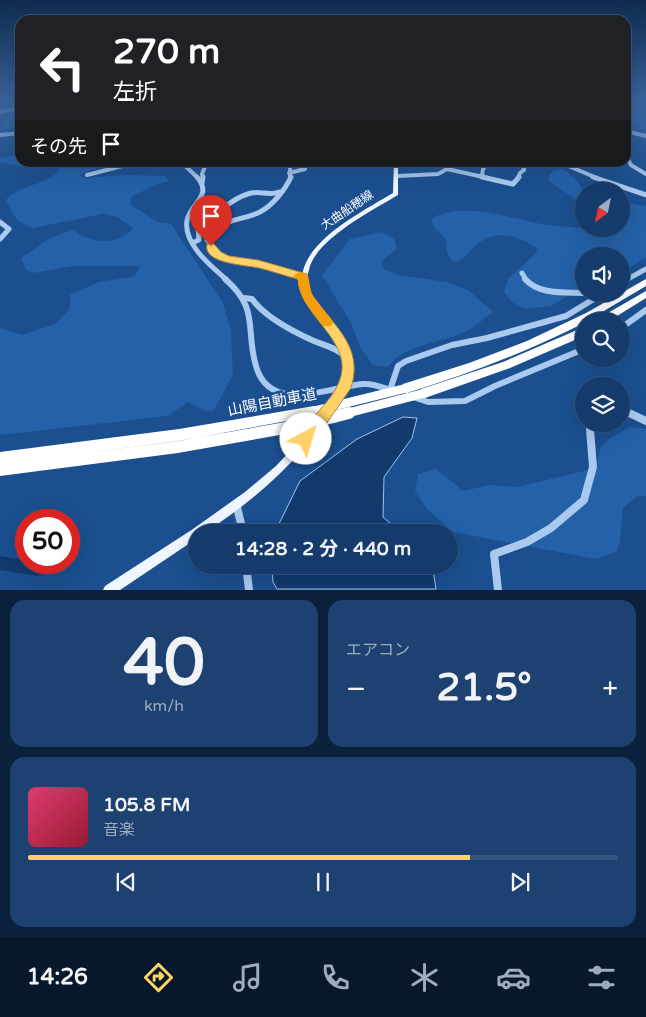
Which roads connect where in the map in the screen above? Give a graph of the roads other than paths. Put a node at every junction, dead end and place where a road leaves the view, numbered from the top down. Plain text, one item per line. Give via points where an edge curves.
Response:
1 (631, 132) edge
2 (15, 134) edge
3 (0, 135) edge
4 (646, 136) edge
5 (631, 165) edge
6 (117, 167) edge
7 (186, 167) edge
8 (205, 167) edge
9 (290, 167) edge
10 (305, 167) edge
11 (396, 167) edge
12 (484, 167) edge
13 (523, 167) edge
14 (569, 167) edge
15 (447, 169) joint
16 (289, 173) junction
17 (87, 174) dead end
18 (646, 174) edge
19 (397, 176) junction
20 (482, 176) junction
21 (202, 183) junction
22 (285, 188) junction
23 (646, 195) edge
24 (0, 222) edge
25 (0, 239) edge
26 (194, 242) junction
27 (646, 269) edge
28 (522, 273) dead end
29 (303, 277) junction
30 (630, 278) edge
31 (646, 282) edge
32 (575, 292) edge
33 (646, 294) edge
34 (244, 298) junction
35 (588, 302) edge
36 (646, 310) edge
37 (617, 312) edge
38 (630, 322) edge
39 (575, 334) edge
40 (575, 353) edge
41 (347, 359) junction
42 (344, 388) junction
43 (390, 390) junction
44 (314, 411) joint
45 (630, 413) edge
46 (646, 421) edge
47 (302, 424) joint
48 (590, 432) edge
49 (0, 458) edge
50 (0, 470) edge
51 (237, 507) junction
52 (211, 524) edge
53 (241, 524) edge
54 (188, 539) edge
55 (247, 574) edge
56 (109, 590) edge
57 (249, 590) edge
58 (498, 590) edge

1 - 4 street
2 - 3 street
5 - 18 street
6 - 17 street
7 - 21 street
8 - 21 street
9 - 16 street
10 - 16 street
11 - 19 main road, 大曲船穂線
12 - 20 street
13 - 20 street via 515,184
14 - 23 street
15 - 19 street via 438,174
15 - 20 street
16 - 22 street via 290,179
19 - 29 main road, 大曲船穂線 via 396,194 328,239 314,255
21 - 26 street via 202,195 186,218 187,229
22 - 26 street via 273,195 254,193 238,200 198,228 199,240
22 - 29 street via 260,211 216,228 207,240 221,257
24 - 25 street via 9,229
26 - 34 street via 205,261
27 - 30 street
28 - 32 street via 527,284 538,289
29 - 41 main road via 308,298 342,343
31 - 44 highway, 山陽自動車道, bridge via 563,330 467,369
33 - 37 highway
34 - 41 street via 252,299 266,314 313,341 340,351
34 - 42 street via 251,318 255,369 267,385 288,394
35 - 43 street via 566,316 452,345 406,361 398,366
36 - 38 street
39 - 47 highway, 山陽自動車道, bridge via 484,374 426,393
40 - 43 street via 465,401 428,402
41 - 42 main road via 348,377
42 - 43 street via 367,384
42 - 51 main road via 298,450
44 - 49 highway, 山陽自動車道 via 179,435
45 - 46 street
47 - 50 highway, 山陽自動車道 via 178,446
48 - 58 street via 592,467 584,500 543,533 494,554
51 - 52 main road
51 - 53 street
54 - 56 main road
55 - 57 street

